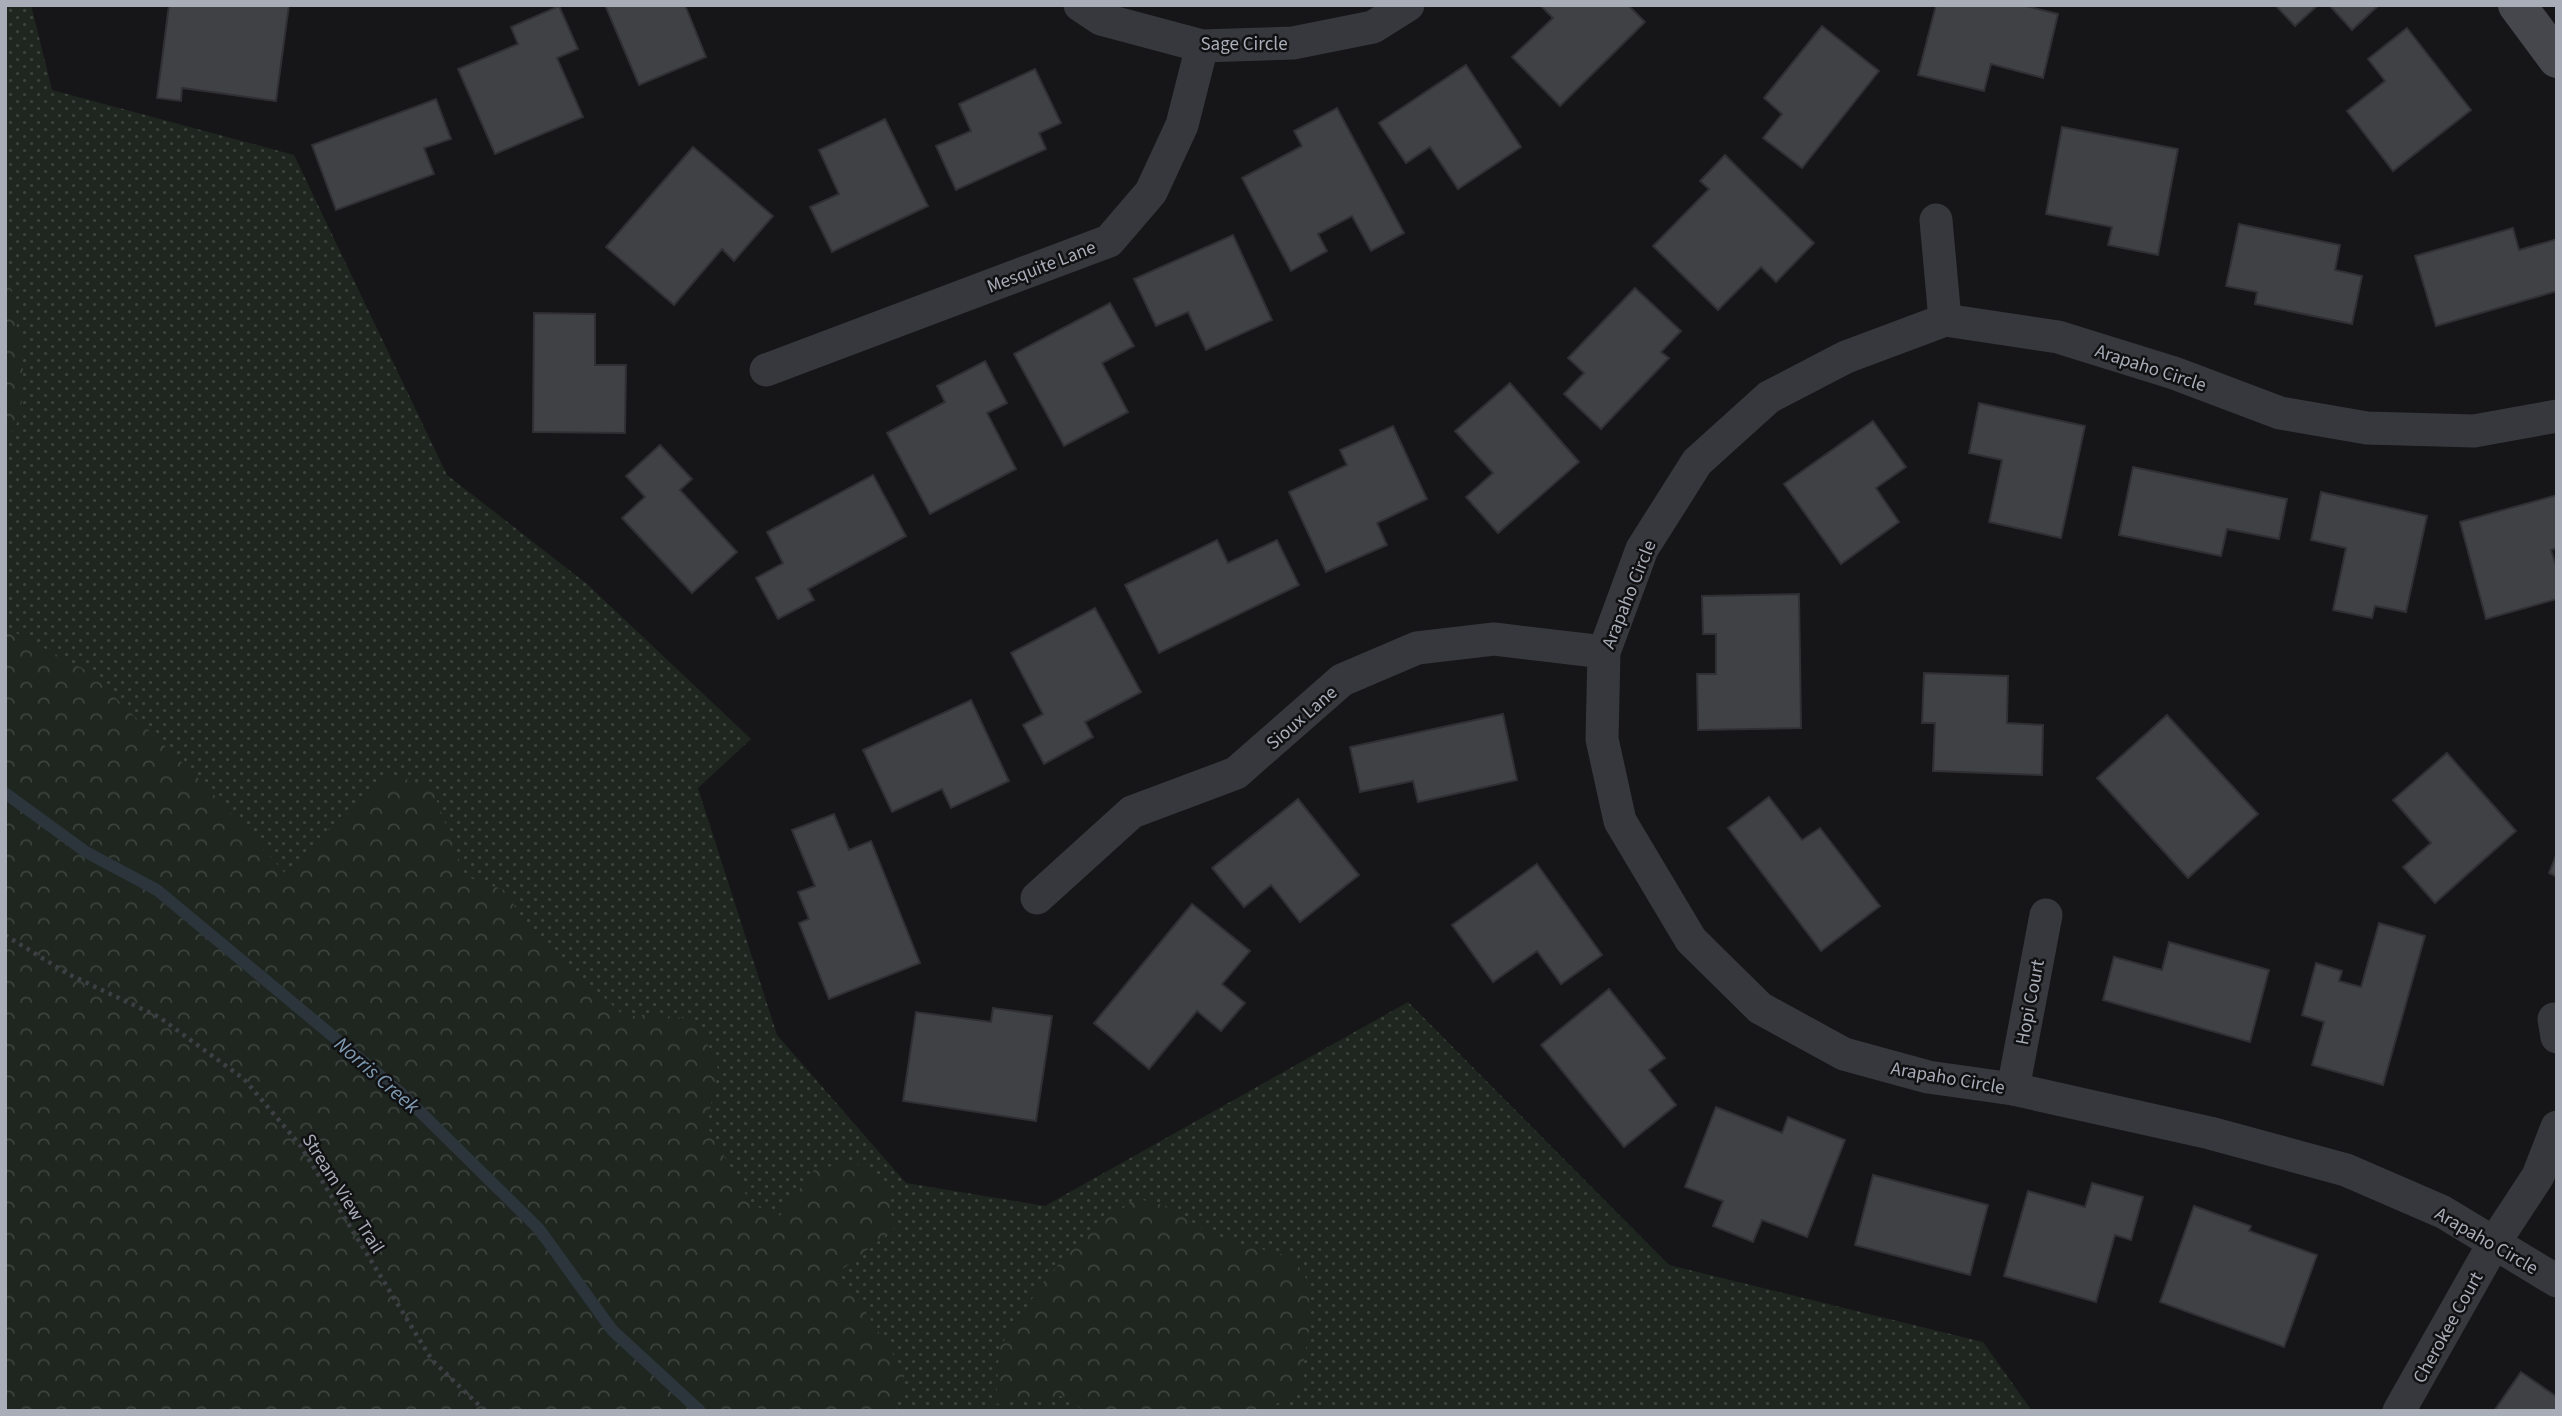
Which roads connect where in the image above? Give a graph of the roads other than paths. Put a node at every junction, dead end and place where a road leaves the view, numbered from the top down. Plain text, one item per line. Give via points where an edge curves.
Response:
1 (1080, 5) edge
2 (1408, 5) edge
3 (2516, 5) edge
4 (1202, 46) junction
5 (2557, 59) edge
6 (1936, 219) dead end
7 (1944, 320) junction
8 (766, 370) dead end
9 (2557, 416) edge
10 (1604, 652) junction
11 (1037, 898) dead end
12 (2046, 915) dead end
13 (2013, 1089) junction
14 (2557, 1127) edge
15 (2494, 1242) junction
16 (2557, 1281) edge
17 (2399, 1411) edge

1 - 4 street, Sage Circle via 1101,19
2 - 4 street, Sage Circle via 1373,27 1346,33 1293,43
3 - 5 street
4 - 8 street, Mesquite Lane via 1182,125 1151,192 1109,241
6 - 7 street
7 - 9 street, Arapaho Circle via 2058,337 2174,373 2280,414 2367,428 2474,431
7 - 10 street, Arapaho Circle via 1846,357 1769,397 1697,462 1642,549
10 - 11 street, Sioux Lane via 1494,639 1417,648 1342,680 1236,773 1132,811
10 - 13 street, Arapaho Circle via 1602,739 1620,821 1691,940 1760,1008 1844,1054 1928,1077
12 - 13 street, Hopi Court
13 - 15 street, Arapaho Circle via 2210,1133 2346,1170 2443,1212
14 - 15 street, Cherokee Court via 2538,1176
15 - 16 street, Arapaho Circle
15 - 17 street, Cherokee Court

